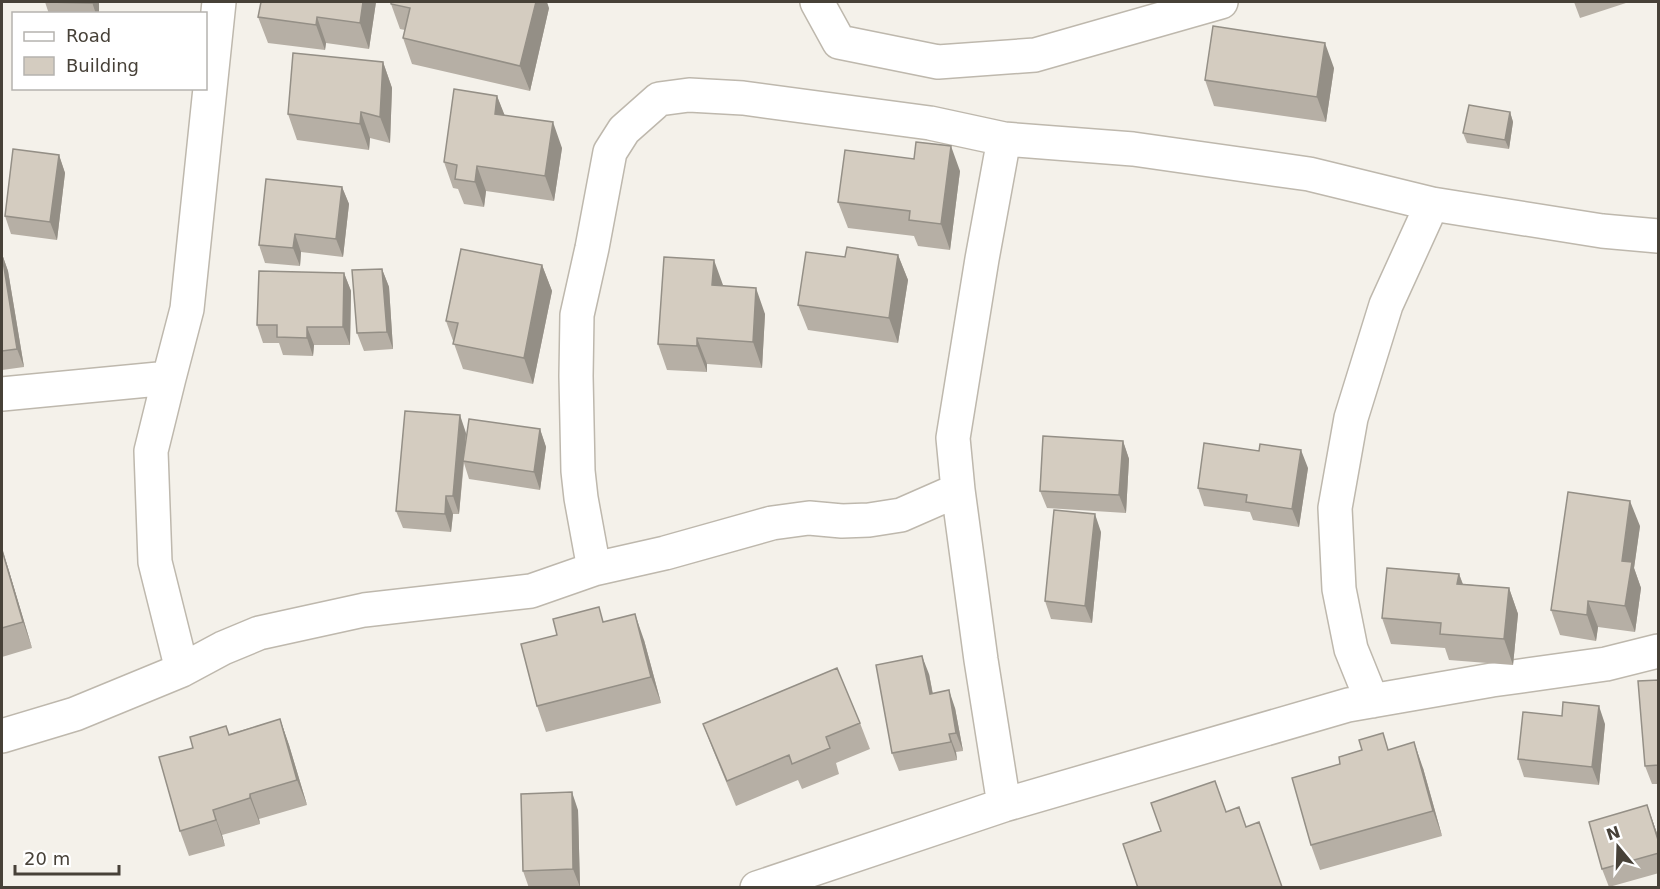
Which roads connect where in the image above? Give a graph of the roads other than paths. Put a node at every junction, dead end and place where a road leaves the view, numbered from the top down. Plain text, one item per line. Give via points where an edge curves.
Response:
1 (219, 2) edge
2 (817, 2) edge
3 (1221, 2) edge
4 (1004, 139) junction
5 (1432, 204) junction
6 (1659, 236) edge
7 (169, 378) junction
8 (2, 394) edge
9 (958, 490) junction
10 (594, 569) junction
11 (1659, 651) edge
12 (182, 670) junction
13 (1372, 701) junction
14 (2, 736) edge
15 (1004, 805) junction
16 (757, 888) edge

1 - 7 street via 187,309
2 - 3 street via 839,42 938,63 1035,55
4 - 5 street via 1133,149 1309,174
4 - 9 street via 953,438
4 - 10 street via 930,123 743,98 689,95 659,99 624,130 610,152 577,315 579,471
5 - 6 street via 1602,231
5 - 13 street via 1386,305 1351,418 1335,508 1339,589 1351,649
7 - 8 street
7 - 12 street via 151,451 155,562
9 - 10 street via 901,516 772,523
9 - 15 street
10 - 12 street via 531,591 364,610 259,633
11 - 13 street via 1606,664
12 - 14 street via 75,714
13 - 15 street
15 - 16 street

